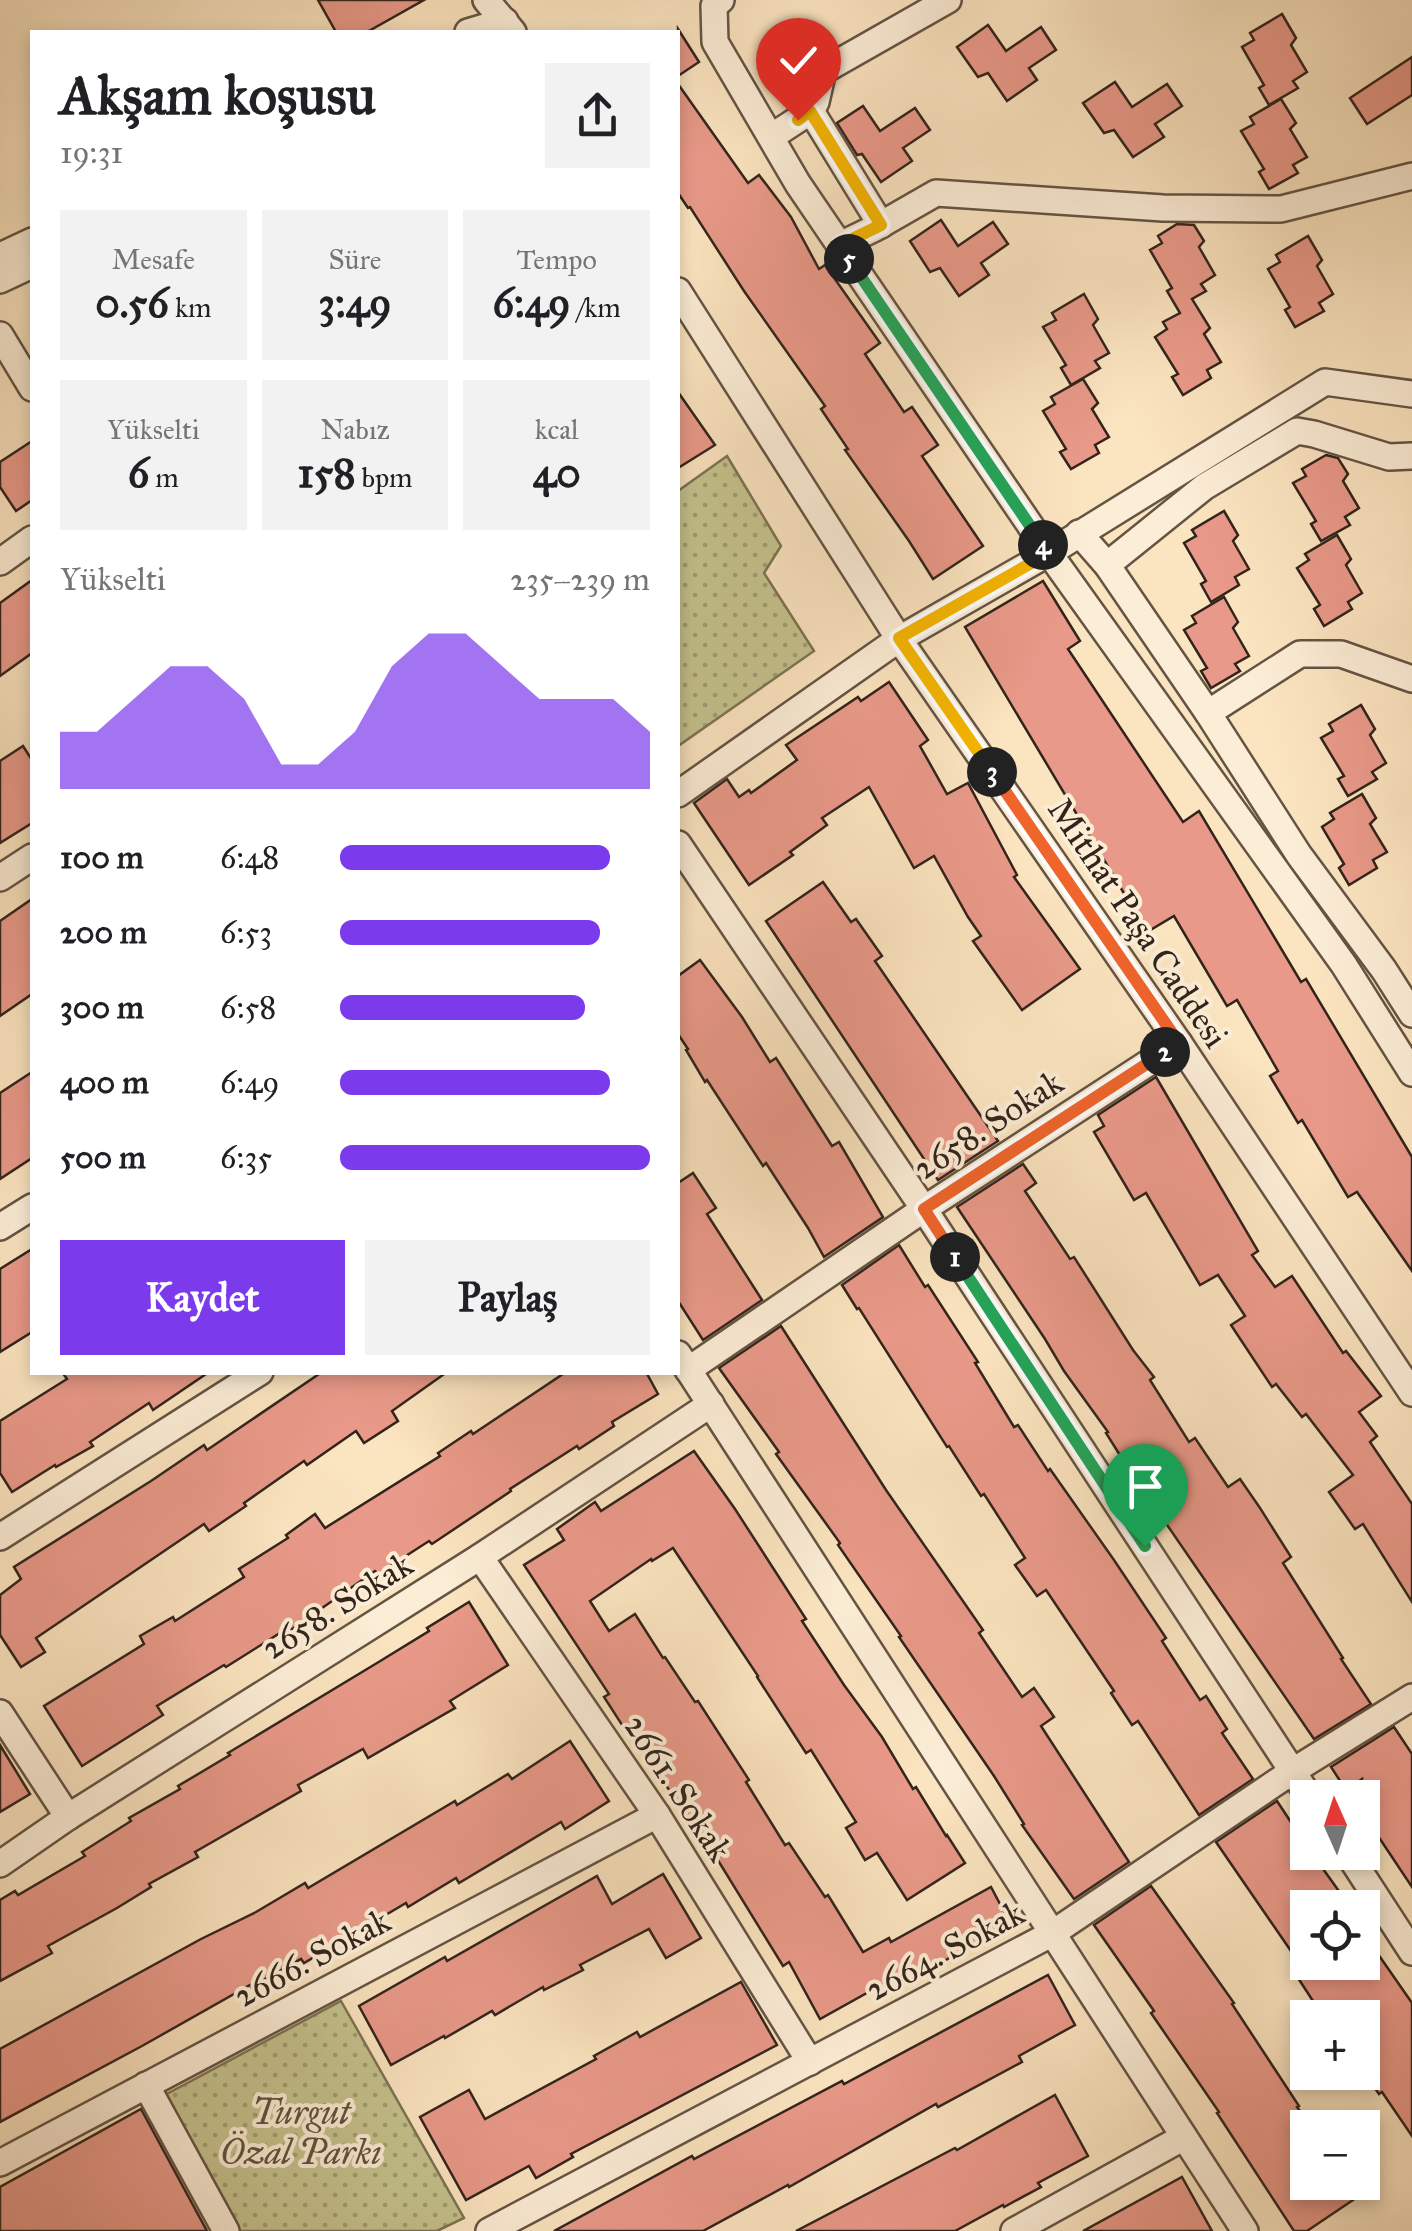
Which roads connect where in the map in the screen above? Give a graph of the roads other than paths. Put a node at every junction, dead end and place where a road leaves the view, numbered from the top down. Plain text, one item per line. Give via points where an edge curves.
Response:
1 (486, 0) edge
2 (720, 0) edge
3 (948, 0) edge
4 (504, 21) edge
5 (475, 30) edge
6 (810, 111) junction
7 (770, 137) junction
8 (1412, 176) edge
9 (881, 225) junction
10 (30, 242) edge
11 (840, 245) junction
12 (0, 256) edge
13 (30, 265) edge
14 (0, 280) edge
15 (680, 294) edge
16 (0, 335) edge
17 (30, 385) edge
18 (1412, 394) edge
19 (1412, 456) edge
20 (1080, 534) junction
21 (30, 541) edge
22 (1049, 553) junction
23 (0, 562) edge
24 (1107, 566) junction
25 (899, 638) junction
26 (1412, 680) edge
27 (1208, 714) junction
28 (680, 793) edge
29 (680, 847) edge
30 (30, 858) edge
31 (0, 878) edge
32 (1412, 1014) edge
33 (1179, 1043) junction
34 (1412, 1073) edge
35 (30, 1208) edge
36 (924, 1209) junction
37 (0, 1227) edge
38 (683, 1361) edge
39 (255, 1375) edge
40 (1412, 1393) edge
41 (711, 1404) junction
42 (0, 1537) edge
43 (480, 1557) junction
44 (1412, 1697) edge
45 (0, 1713) edge
46 (1293, 1771) junction
47 (1299, 1780) edge
48 (658, 1815) junction
49 (68, 1817) junction
50 (0, 1864) edge
51 (1358, 1870) edge
52 (1052, 1933) junction
53 (1412, 1952) edge
54 (810, 2062) junction
55 (146, 2085) junction
56 (1184, 2137) junction
57 (0, 2162) edge
58 (226, 2231) edge
59 (489, 2231) edge
60 (1014, 2231) edge
61 (1245, 2231) edge

1 - 4 street
2 - 7 street via 714,6 715,42
3 - 6 street via 823,71
4 - 5 street
6 - 7 street
6 - 9 street
7 - 11 street
8 - 9 street via 1281,210 936,192
9 - 11 street
10 - 12 street
11 - 22 street
13 - 14 street
15 - 25 street, Mithat Paşa Caddesi
16 - 17 street
18 - 20 street via 1326,382
19 - 24 street via 1388,457 1297,432 1204,487
20 - 22 street
20 - 24 street
21 - 23 street
22 - 25 street
22 - 34 street via 1344,964
24 - 27 street
25 - 28 street
25 - 33 street, Mithat Paşa Caddesi
26 - 27 street via 1341,654 1300,654
27 - 32 street
29 - 36 street
30 - 31 street
33 - 36 street, 2658. Sokak
33 - 40 street, Mithat Paşa Caddesi
35 - 37 street
36 - 38 street, 2658. Sokak
36 - 46 street
38 - 41 street
39 - 42 street
41 - 43 street, 2658. Sokak
41 - 52 street
43 - 48 street, 2661. Sokak
43 - 49 street, 2658. Sokak
44 - 46 street, 2664. Sokak
45 - 49 street
46 - 47 street
46 - 52 street, 2664. Sokak
48 - 54 street, 2661. Sokak
48 - 55 street, 2666. Sokak
49 - 50 street, 2658. Sokak
51 - 53 street
52 - 54 street, 2664. Sokak
52 - 56 street
54 - 59 street, 2664. Sokak
55 - 57 street, 2666. Sokak
55 - 58 street
56 - 60 street
56 - 61 street

